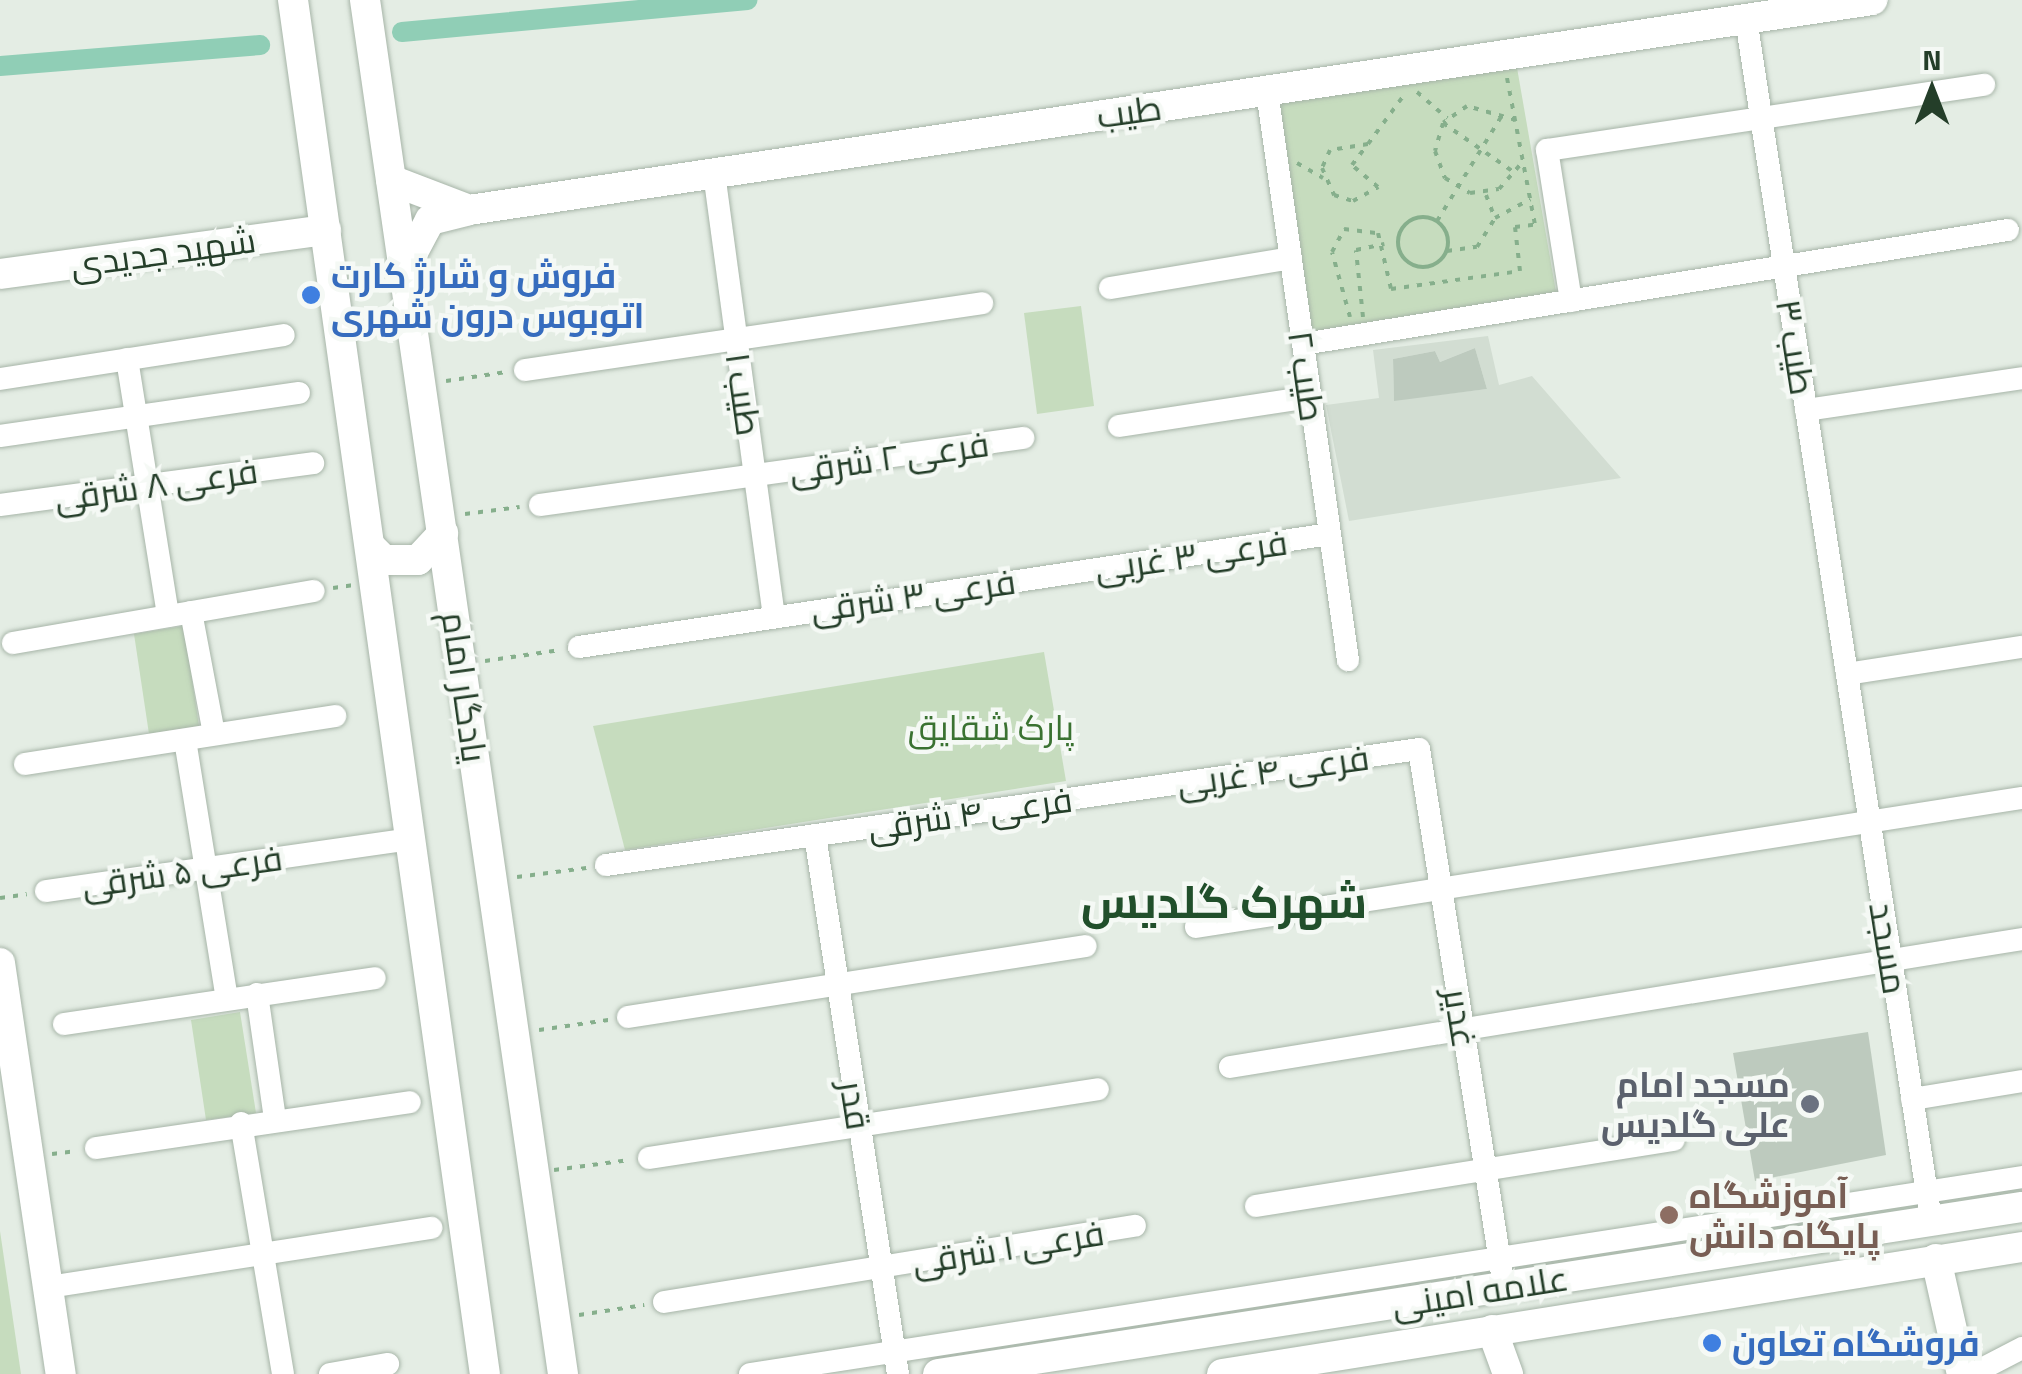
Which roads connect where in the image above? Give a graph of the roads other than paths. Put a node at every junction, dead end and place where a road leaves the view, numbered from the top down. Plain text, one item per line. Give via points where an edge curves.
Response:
1 (293, 0) edge
2 (365, 0) edge
3 (1872, 0) edge
4 (1746, 19) junction
5 (1984, 84) dead end
6 (1267, 90) junction
7 (1760, 113) junction
8 (714, 173) junction
9 (391, 180) junction
10 (469, 210) junction
11 (326, 230) junction
12 (2008, 230) dead end
13 (1291, 258) junction
14 (1784, 266) junction
15 (404, 269) junction
16 (0, 274) edge
17 (1110, 288) dead end
18 (1570, 300) junction
19 (982, 303) dead end
20 (284, 335) dead end
21 (736, 339) junction
22 (1303, 344) junction
23 (127, 359) junction
24 (525, 370) road end
25 (2022, 378) edge
26 (0, 379) edge
27 (300, 393) dead end
28 (1310, 396) junction
29 (1806, 410) junction
30 (137, 416) junction
31 (1119, 426) dead end
32 (0, 436) edge
33 (1024, 438) dead end
34 (312, 463) dead end
35 (755, 475) junction
36 (147, 485) junction
37 (0, 505) edge
38 (540, 505) road end
39 (443, 525) junction
40 (1330, 534) junction
41 (372, 548) junction
42 (1052, 575) joint
43 (314, 591) road end
44 (179, 614) junction
45 (774, 616) junction
46 (13, 643) dead end
47 (579, 647) road end
48 (2022, 647) edge
49 (1348, 660) dead end
50 (1847, 674) junction
51 (335, 716) dead end
52 (214, 734) junction
53 (185, 740) junction
54 (1419, 749) joint
55 (25, 764) dead end
56 (1126, 792) joint
57 (2022, 798) edge
58 (1869, 821) junction
59 (815, 835) junction
60 (411, 839) junction
61 (606, 865) road end
62 (206, 866) junction
63 (1441, 890) junction
64 (46, 891) road end
65 (1196, 926) dead end
66 (2022, 939) edge
67 (1086, 946) dead end
68 (1891, 960) junction
69 (0, 963) edge
70 (374, 978) dead end
71 (838, 985) junction
72 (257, 994) junction
73 (226, 998) junction
74 (628, 1017) road end
75 (64, 1024) dead end
76 (1463, 1031) junction
77 (1230, 1067) dead end
78 (2022, 1081) edge
79 (1098, 1090) dead end
80 (1912, 1099) junction
81 (410, 1102) dead end
82 (274, 1119) junction
83 (241, 1123) junction
84 (859, 1126) junction
85 (1674, 1140) dead end
86 (96, 1148) road end
87 (649, 1158) road end
88 (1486, 1172) junction
89 (2022, 1176) edge
90 (1256, 1206) dead end
91 (1929, 1206) junction
92 (2022, 1207) edge
93 (1135, 1226) dead end
94 (431, 1228) dead end
95 (2022, 1246) edge
96 (262, 1255) junction
97 (1936, 1259) junction
98 (881, 1267) junction
99 (1501, 1272) junction
100 (49, 1287) junction
101 (664, 1302) road end
102 (1492, 1330) junction
103 (2022, 1348) edge
104 (896, 1363) edge
105 (388, 1364) dead end
106 (1063, 1365) edge
107 (62, 1374) edge
108 (283, 1374) edge
109 (330, 1374) edge
110 (485, 1374) edge
111 (564, 1374) edge
112 (750, 1374) edge
113 (938, 1374) edge
114 (1222, 1374) edge
115 (1508, 1374) edge
116 (1962, 1374) edge
117 (1972, 1374) edge

1 - 11 main road, یادگار امام
2 - 9 main road, یادگار امام
3 - 4 main road, طیب
4 - 6 main road, طیب
4 - 7 street, طیب ۳
5 - 7 street
6 - 8 main road, طیب
6 - 13 street, طیب ۲
7 - 14 street, طیب ۳
7 - 18 street via 1546,150
8 - 10 main road, طیب
8 - 21 street, طیب ۱
9 - 10 main road, طیب
9 - 15 main road, یادگار امام
10 - 15 main road via 430,220
11 - 16 main road, شهید جدیدی
11 - 41 main road, یادگار امام
12 - 14 street
13 - 17 street
13 - 22 street, طیب ۲
14 - 18 street
14 - 29 street, طیب ۳
15 - 39 main road, یادگار امام
18 - 22 street
19 - 21 street
20 - 23 street
21 - 24 street
21 - 35 street, طیب ۱
22 - 28 street, طیب ۲
23 - 26 street
23 - 30 street
25 - 29 street
27 - 30 street
28 - 31 street
28 - 40 street, طیب ۲
29 - 50 street, طیب ۳
30 - 32 street
30 - 36 street
33 - 35 street, فرعی ۲ شرقی
34 - 36 street, فرعی ۸ شرقی
35 - 38 street, فرعی ۲ شرقی
35 - 45 street, طیب ۱
36 - 37 street, فرعی ۸ شرقی
36 - 44 street
39 - 41 main road via 418,560 384,560
39 - 111 main road, یادگار امام
40 - 42 street, فرعی ۳ غربی
40 - 49 street, طیب ۲
41 - 60 main road, یادگار امام
42 - 45 street, فرعی ۳ شرقی
43 - 44 street
44 - 46 street
44 - 52 street
45 - 47 street
48 - 50 street
50 - 58 street, مسجد
51 - 52 street
52 - 53 street
53 - 55 street
53 - 62 street
54 - 56 street, فرعی ۴ غربی
54 - 63 street, غدیر
56 - 59 street, فرعی ۴ شرقی
57 - 58 street
58 - 63 street
58 - 68 street, مسجد
59 - 61 street
59 - 71 street, قدر
60 - 62 street, فرعی ۵ شرقی
60 - 110 main road, یادگار امام
62 - 64 street, فرعی ۵ شرقی
62 - 73 street
63 - 65 street
63 - 76 street, غدیر
66 - 68 street
67 - 71 street
68 - 76 street
68 - 80 street, مسجد
69 - 100 main road
70 - 72 street
71 - 74 street
71 - 84 street, قدر
72 - 73 street
72 - 82 street
73 - 75 street
76 - 77 street
76 - 88 street, غدیر
78 - 80 street
79 - 84 street
80 - 91 street, مسجد
81 - 82 street
82 - 83 street
83 - 86 street
83 - 96 street
84 - 87 street
84 - 98 street, قدر
85 - 88 street
88 - 90 street
88 - 99 street, غدیر
89 - 91 street
91 - 92 main road, علامه امینی
91 - 99 main road, علامه امینی
93 - 98 street, فرعی ۱ شرقی
94 - 96 street
95 - 97 main road, علامه امینی
96 - 100 street
96 - 108 street
97 - 102 main road, علامه امینی
97 - 116 main road
98 - 101 street, فرعی ۱ شرقی
98 - 104 street, قدر
99 - 104 street
99 - 106 main road, علامه امینی
100 - 107 main road
102 - 114 main road, علامه امینی
102 - 115 main road
103 - 117 street
104 - 112 street
105 - 109 street
106 - 113 main road, علامه امینی

